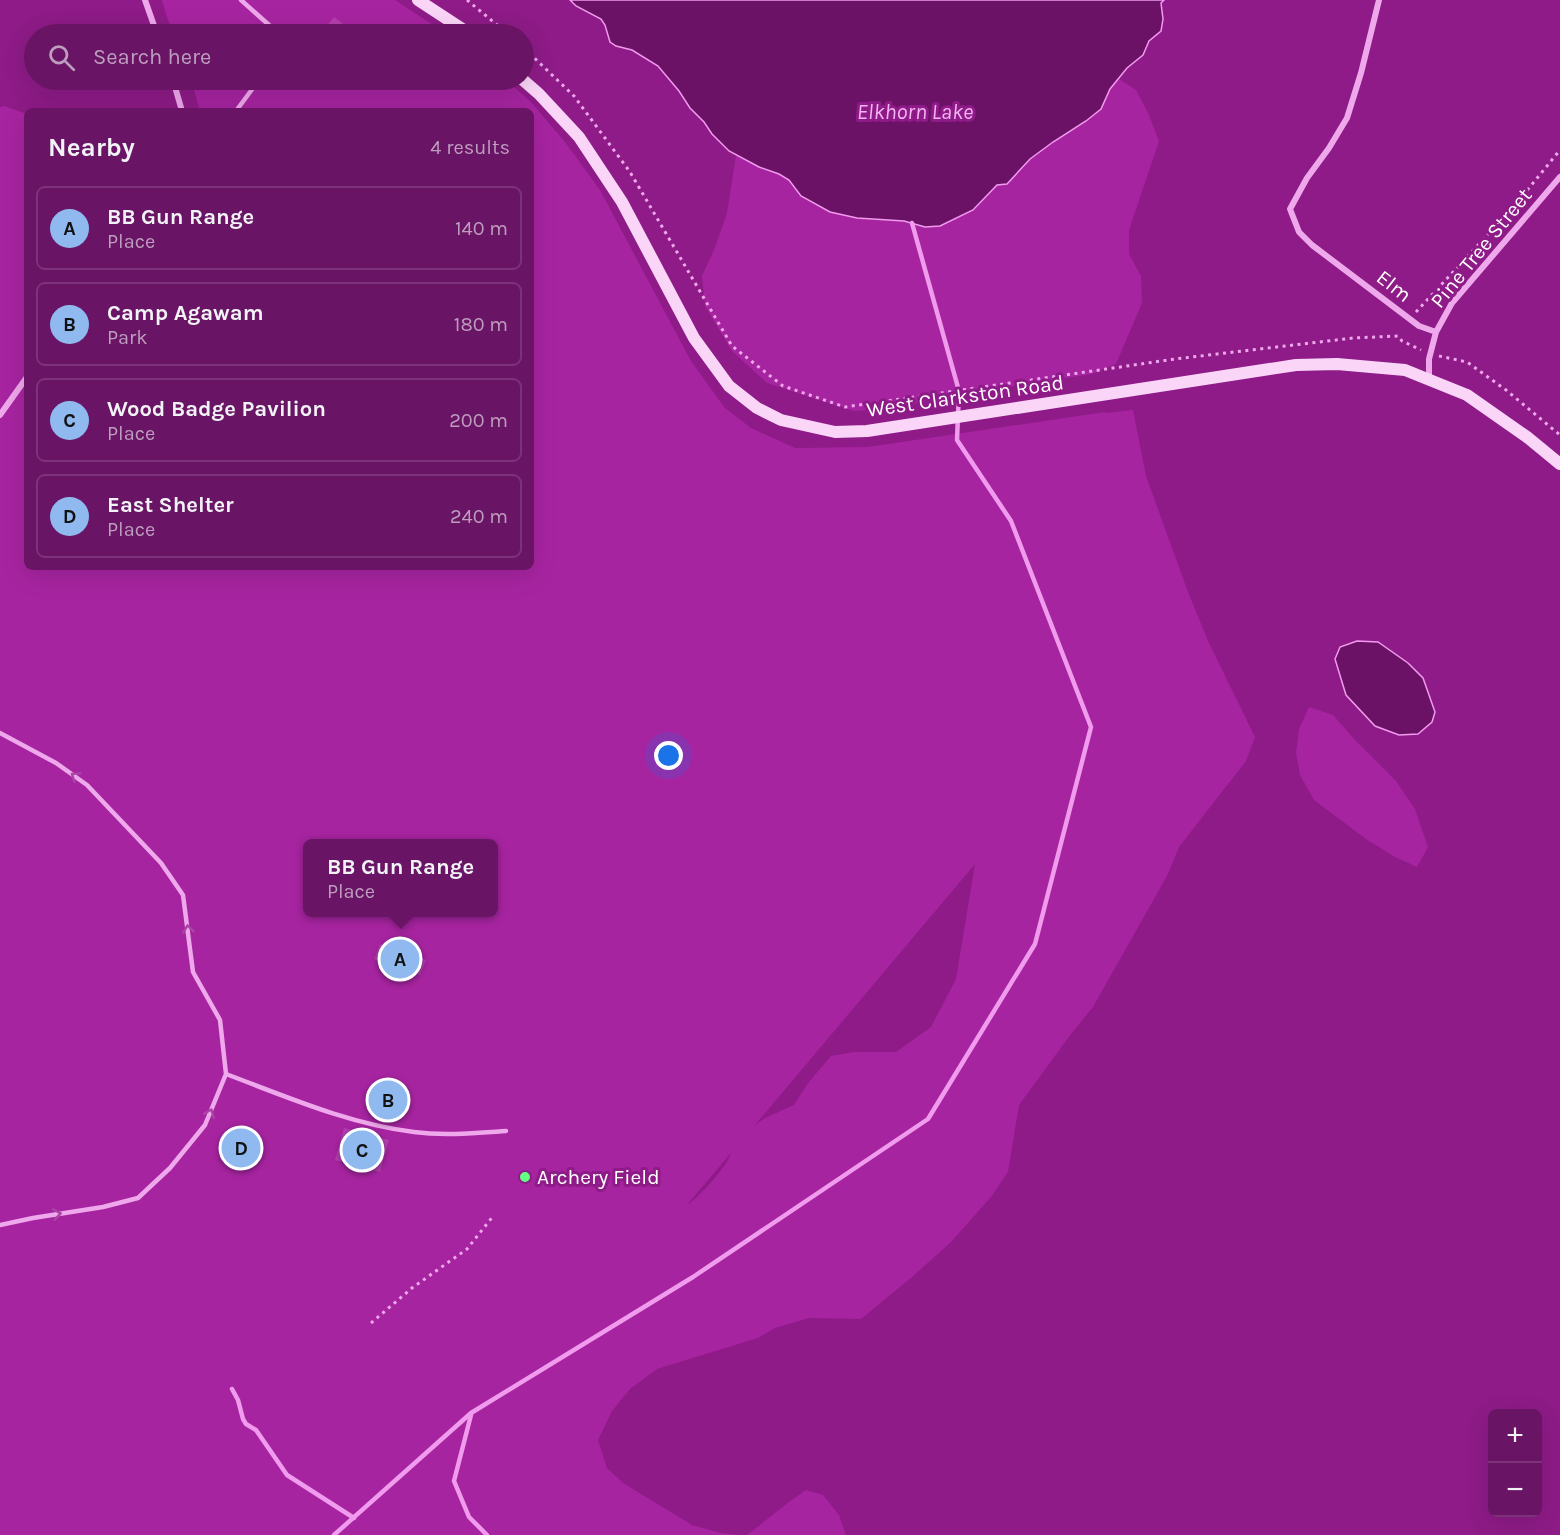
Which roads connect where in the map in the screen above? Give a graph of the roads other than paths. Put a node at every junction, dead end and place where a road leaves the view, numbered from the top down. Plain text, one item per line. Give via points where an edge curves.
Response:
1 (145, 0) edge
2 (241, 0) edge
3 (418, 0) edge
4 (1379, 0) edge
5 (154, 24) edge
6 (268, 24) edge
7 (455, 24) edge
8 (177, 90) edge
9 (252, 90) edge
10 (534, 90) edge
11 (181, 108) edge
12 (238, 108) edge
13 (1560, 177) edge
14 (1436, 332) junction
15 (1429, 380) junction
16 (24, 381) edge
17 (0, 415) edge
18 (1560, 464) edge
19 (0, 733) edge
20 (226, 1074) junction
21 (506, 1131) dead end
22 (0, 1225) edge

1 - 5 street
2 - 6 lane
3 - 7 main road
4 - 14 street, Elm via 1347,118 1290,210 1299,232 1312,245 1419,326
8 - 11 street
9 - 12 lane
10 - 15 main road, West Clarkston Road via 579,136 622,202 694,338 729,386 757,408 781,420 835,432 867,431 1296,365 1337,363 1405,370
13 - 14 street, Pine Tree Street via 1452,303
14 - 15 street, Pine Tree Street via 1429,359
15 - 18 main road, West Clarkston Road via 1467,395
16 - 17 street
20 -> 19 lane via 220,1020 193,972 183,895 161,863 87,785 57,763
20 - 21 lane via 366,1124 416,1132
22 -> 20 lane via 138,1198 170,1168 205,1125

